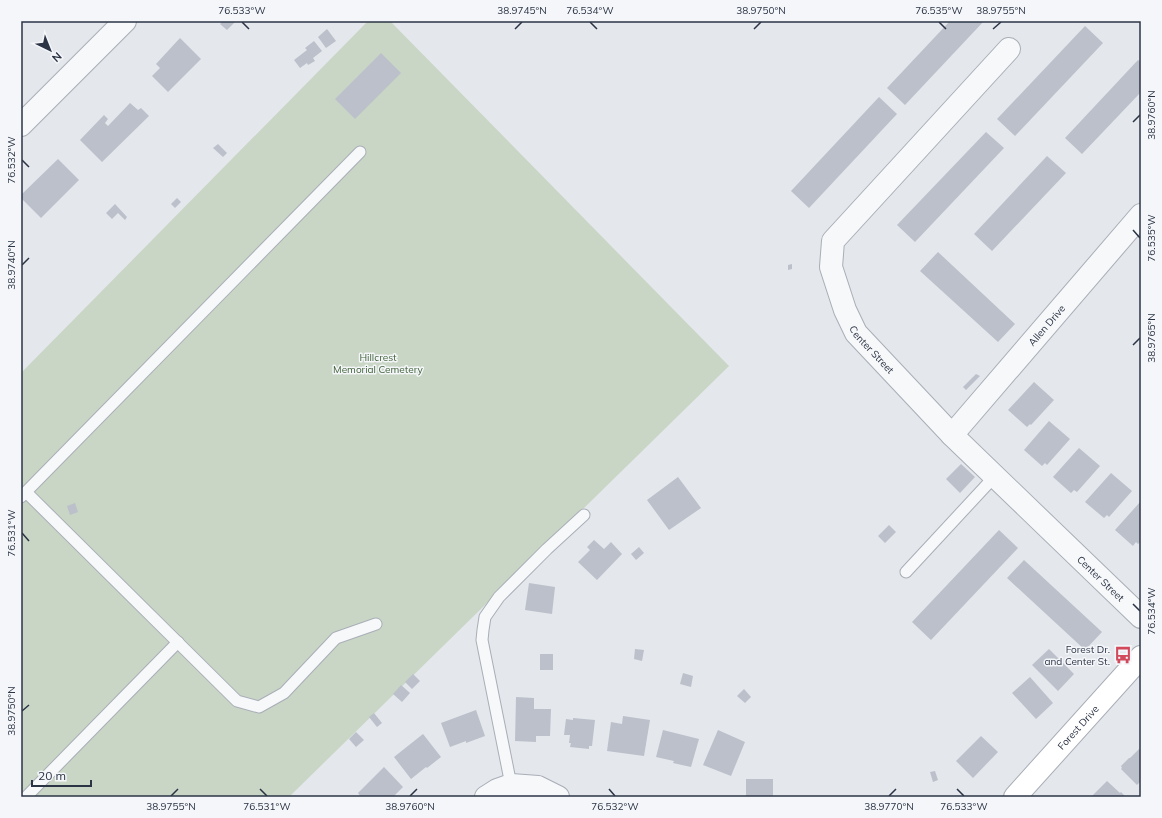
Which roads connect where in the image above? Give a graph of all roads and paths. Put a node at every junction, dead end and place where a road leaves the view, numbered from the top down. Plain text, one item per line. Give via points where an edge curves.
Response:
1 (125, 21) edge
2 (1009, 49) dead end
3 (21, 124) edge
4 (360, 152) dead end
5 (1141, 215) edge
6 (952, 435) junction
7 (994, 476) junction
8 (24, 495) edge
9 (584, 515) dead end
10 (906, 572) dead end
11 (1141, 617) edge
12 (376, 624) dead end
13 (178, 642) junction
14 (1141, 657) edge
15 (511, 785) junction
16 (26, 797) edge
17 (486, 797) edge
18 (558, 797) edge
19 (1015, 797) edge

1 - 3 street
2 - 6 street, Center Street via 833,241 831,267 856,332
4 - 8 lane
5 - 6 street, Allen Drive
6 - 7 street, Center Street
7 - 10 lane
7 - 11 street, Center Street
8 - 13 lane
9 - 15 lane via 499,596 485,617 482,640
12 - 13 lane via 336,638 284,694 259,707 237,701
13 - 16 lane
14 - 19 street, Forest Drive
15 - 17 street
15 - 18 street via 538,787

